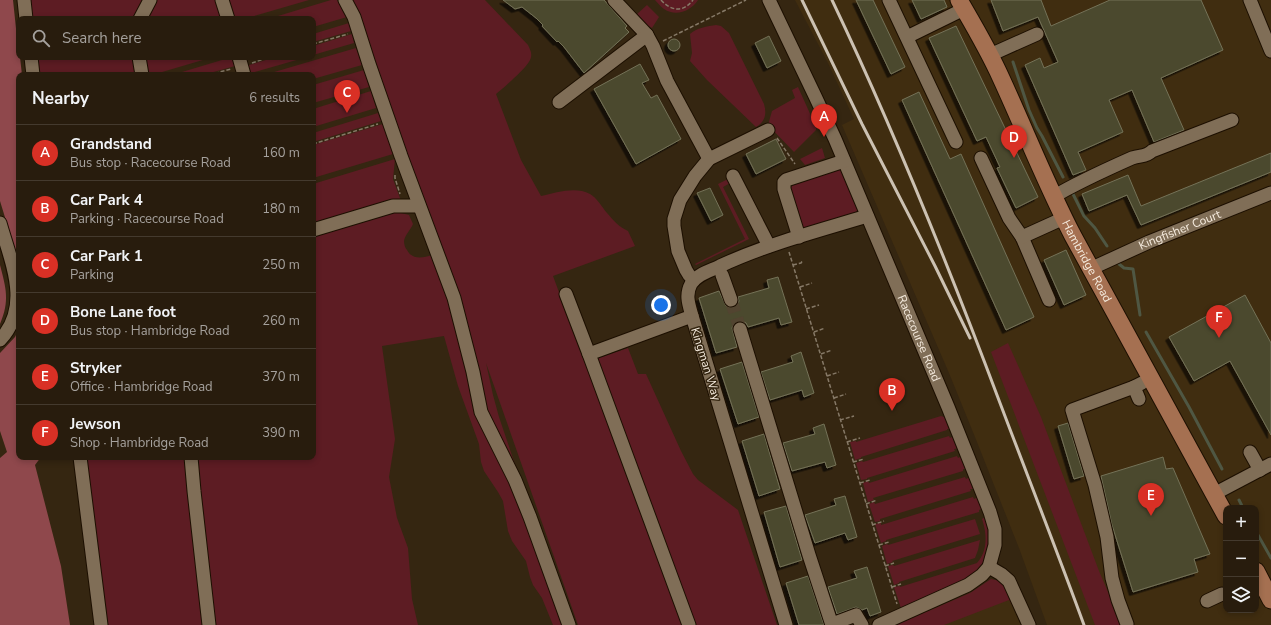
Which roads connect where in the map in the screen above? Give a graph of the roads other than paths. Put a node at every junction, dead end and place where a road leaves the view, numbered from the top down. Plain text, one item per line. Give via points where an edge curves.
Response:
1 (24, 0) edge
2 (150, 0) edge
3 (222, 0) edge
4 (345, 0) edge
5 (614, 0) edge
6 (769, 0) edge
7 (889, 0) edge
8 (1250, 0) edge
9 (962, 5) edge
10 (26, 16) edge
11 (142, 16) edge
12 (227, 16) edge
13 (1037, 34) dead end
14 (907, 37) junction
15 (650, 40) junction
16 (1271, 51) edge
17 (990, 55) junction
18 (31, 60) edge
19 (140, 60) edge
20 (240, 60) edge
21 (33, 72) edge
22 (142, 72) edge
23 (243, 72) edge
24 (559, 102) dead end
25 (1232, 120) dead end
26 (768, 130) road end
27 (956, 142) dead end
28 (981, 158) dead end
29 (709, 159) junction
30 (844, 161) junction
31 (733, 176) dead end
32 (1271, 193) edge
33 (1053, 197) junction
34 (419, 206) junction
35 (867, 216) junction
36 (1064, 218) junction
37 (0, 223) edge
38 (316, 229) edge
39 (799, 237) junction
40 (1022, 237) junction
41 (769, 246) junction
42 (1090, 269) junction
43 (719, 271) junction
44 (16, 280) edge
45 (694, 280) junction
46 (566, 294) dead end
47 (731, 300) tunnel mouth
48 (1049, 300) dead end
49 (16, 314) edge
50 (692, 316) junction
51 (740, 329) tunnel mouth
52 (0, 340) edge
53 (589, 354) junction
54 (1151, 378) junction
55 (1134, 386) junction
56 (1139, 400) dead end
57 (1250, 452) dead end
58 (80, 460) edge
59 (191, 460) edge
60 (1267, 470) edge
61 (1214, 494) junction
62 (1223, 510) edge
63 (989, 567) junction
64 (1259, 582) edge
65 (1222, 594) dead end
66 (1271, 600) edge
67 (1207, 601) dead end
68 (1127, 624) dead end
69 (101, 625) edge
70 (209, 625) edge
71 (569, 625) edge
72 (689, 625) edge
73 (786, 625) edge
74 (832, 625) edge
75 (862, 625) edge
76 (879, 625) edge
77 (1029, 625) edge

1 - 10 street
2 - 11 street
3 - 12 street
4 - 34 street via 354,17
5 - 15 street
6 - 30 street, Racecourse Road
7 - 14 street
8 - 16 street
9 - 14 street
9 - 17 main road, Hambridge Road
13 - 17 street
14 - 27 street
15 - 24 street
15 - 29 street via 667,81
17 - 33 main road, Hambridge Road
18 - 21 street
19 - 22 street
20 - 23 street
25 - 33 street via 1152,151 1148,155 1136,157
26 - 29 street
28 - 40 street via 1009,218
29 - 45 street via 680,200 674,219 678,252
30 - 35 street, Racecourse Road
30 - 39 street via 786,180 783,185
31 - 41 street
32 - 42 street, Kingfisher Court via 1149,242
33 - 36 main road, Hambridge Road
34 - 38 street via 393,206
34 - 71 street via 454,298 481,412 515,480
35 - 39 street
35 - 63 street, Racecourse Road via 990,512 996,545
36 - 40 street
36 - 42 main road, Hambridge Road
37 - 44 street
39 - 41 street
40 - 48 street
41 - 43 street
42 - 54 main road, Hambridge Road
43 - 45 street via 702,274
43 - 47 street
45 - 50 street, Kingman Way via 689,288 687,300
46 - 53 street
49 - 52 street
50 - 53 street
50 - 73 street, Kingman Way
51 - 74 street
53 - 72 street
54 - 55 street
54 - 61 main road, Hambridge Road
55 - 56 street
55 - 68 street via 1072,410 1095,486 1107,537 1112,578
57 - 60 street
58 - 69 street
59 - 70 street
60 - 61 street
61 - 62 main road, Hambridge Road
63 - 76 street, Racecourse Road via 968,585
63 - 77 street via 1009,581
64 - 66 main road
65 - 67 street
74 - 75 street via 856,615

